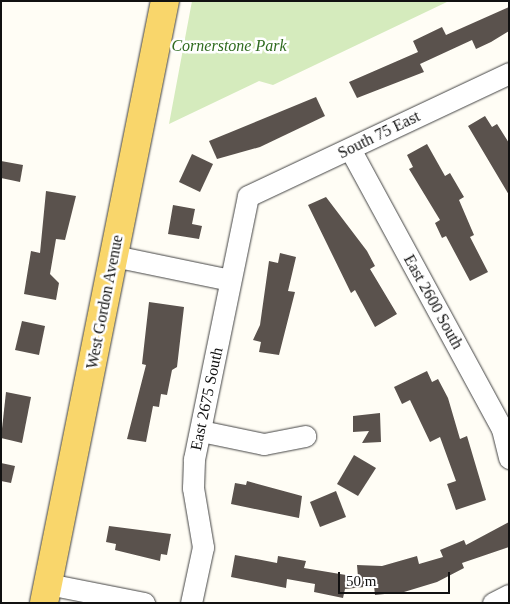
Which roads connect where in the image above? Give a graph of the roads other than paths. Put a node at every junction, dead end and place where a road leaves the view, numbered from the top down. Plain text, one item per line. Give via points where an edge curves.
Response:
1 (165, 1) edge
2 (509, 73) edge
3 (350, 149) junction
4 (248, 196) joint
5 (114, 256) junction
6 (230, 280) junction
7 (201, 431) junction
8 (305, 436) dead end
9 (509, 458) edge
10 (46, 593) edge
11 (509, 595) edge
12 (144, 603) edge
13 (191, 603) edge
14 (493, 603) edge

1 - 5 main road, West Gordon Avenue
2 - 3 street, South 75 East
3 - 4 street, South 75 East
3 - 9 street, East 2600 South via 502,429
4 - 6 street, East 2675 South
5 - 6 street
5 - 10 main road, West Gordon Avenue
6 - 7 street, East 2675 South
7 - 8 street via 264,444
7 - 13 street, East 2675 South via 193,488 203,547
10 - 12 street
11 - 14 street

